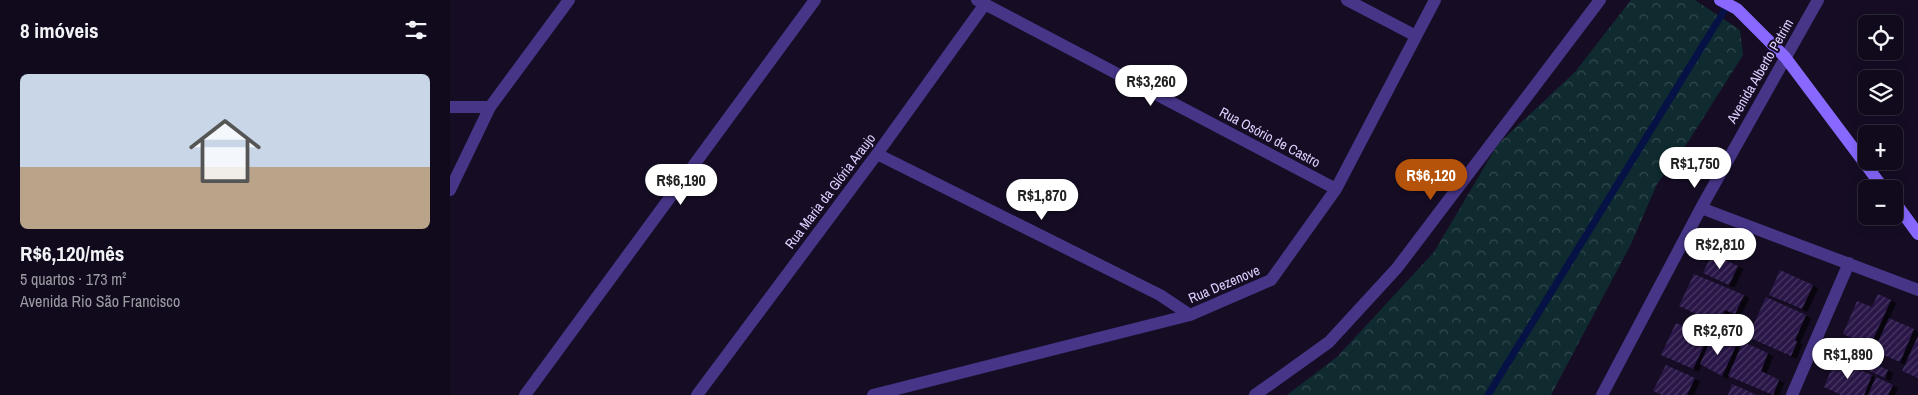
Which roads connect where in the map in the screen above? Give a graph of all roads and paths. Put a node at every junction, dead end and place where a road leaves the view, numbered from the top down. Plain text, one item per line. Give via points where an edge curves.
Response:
1 (569, 0) edge
2 (815, 0) edge
3 (1348, 0) edge
4 (1435, 0) edge
5 (1600, 0) edge
6 (1720, 0) edge
7 (1818, 0) edge
8 (981, 2) edge
9 (1416, 36) junction
10 (1785, 57) junction
11 (450, 107) edge
12 (490, 107) junction
13 (877, 154) junction
14 (1877, 180) edge
15 (1336, 189) junction
16 (450, 190) edge
17 (1700, 208) junction
18 (1903, 214) edge
19 (1918, 234) edge
20 (1849, 263) junction
21 (1918, 290) edge
22 (1190, 315) junction
23 (525, 395) edge
24 (697, 395) edge
25 (873, 395) edge
26 (1255, 395) edge
27 (1602, 395) edge
28 (1792, 395) edge

1 - 12 street
2 - 23 street
3 - 9 street
4 - 9 street, Rua Dezenove
5 - 26 street via 1397,268 1329,342
6 - 10 street via 1737,9
7 - 10 street, Avenida Alberto Petrim
8 - 13 street, Rua Maria da Glória Araujo
8 - 15 street, Rua Osório de Castro
9 - 15 street, Rua Dezenove
10 - 14 street
10 - 17 street, Avenida Alberto Petrim
11 - 12 street
12 - 16 street
13 - 22 street via 1160,295
13 - 24 street, Rua Maria da Glória Araujo
15 - 22 street, Rua Dezenove via 1271,280
17 - 20 street
17 - 27 street, Avenida Alberto Petrim
18 - 19 street
20 - 21 street
20 - 28 street
22 - 25 street, Rua Dezenove

